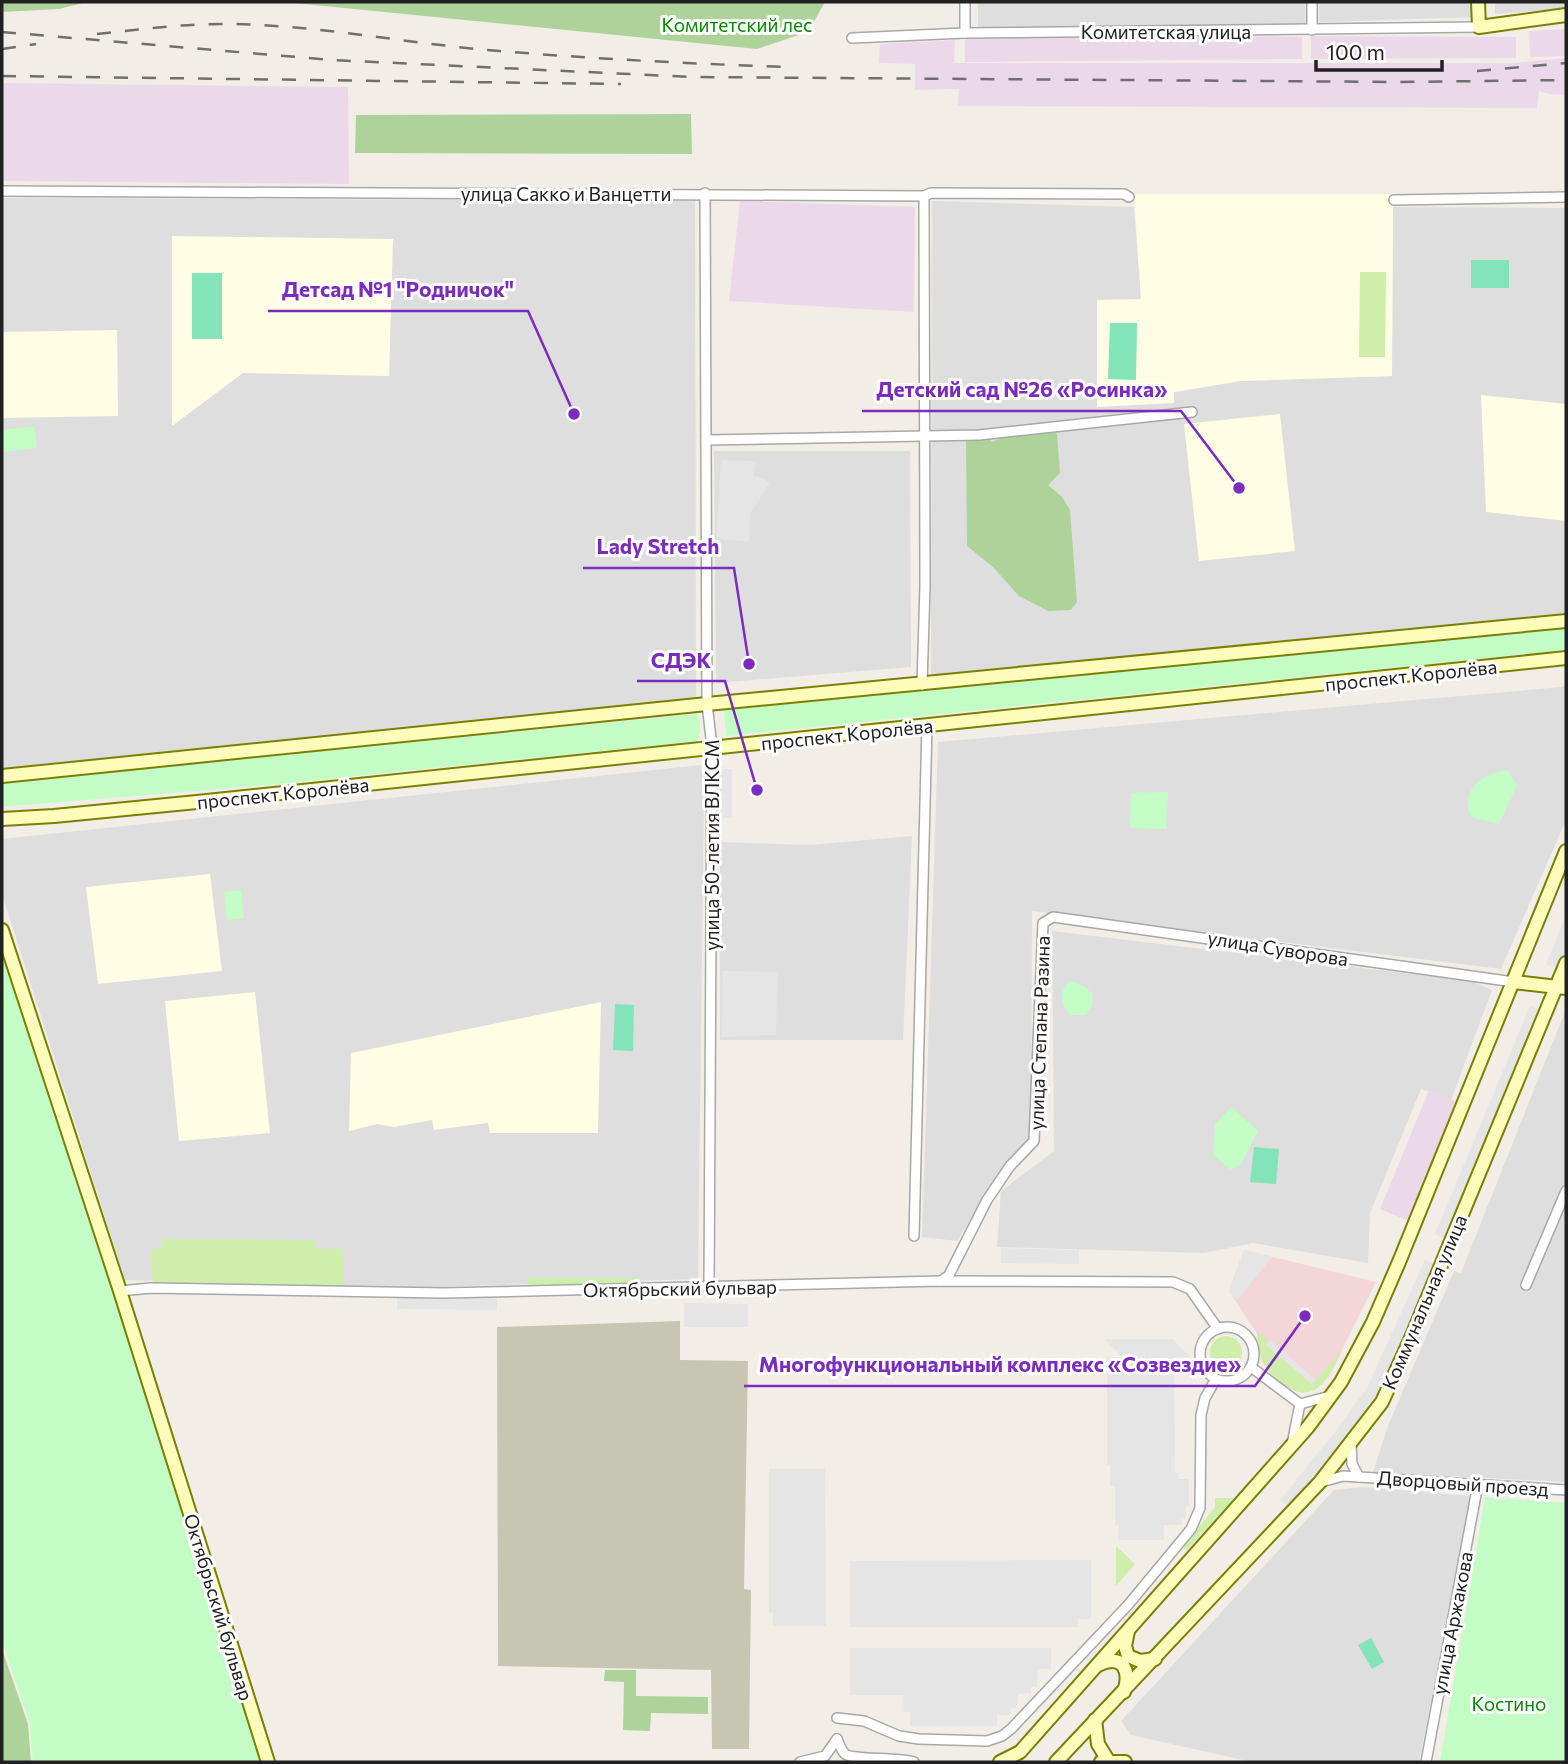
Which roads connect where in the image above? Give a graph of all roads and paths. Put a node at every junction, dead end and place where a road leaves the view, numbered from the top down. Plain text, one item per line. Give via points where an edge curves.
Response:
1 (965, 2) edge
2 (1312, 2) edge
3 (1478, 2) edge
4 (1566, 15) edge
5 (1479, 27) junction
6 (1312, 30) junction
7 (965, 33) junction
8 (852, 38) dead end
9 (2, 191) edge
10 (705, 193) junction
11 (924, 195) junction
12 (1129, 197) dead end
13 (1566, 197) edge
14 (1394, 200) dead end
15 (1192, 412) dead end
16 (924, 436) junction
17 (706, 440) junction
18 (1566, 621) edge
19 (1566, 658) edge
20 (922, 685) junction
21 (707, 704) junction
22 (927, 725) junction
23 (712, 747) junction
24 (2, 776) edge
25 (2, 819) edge
26 (1566, 852) edge
27 (1043, 923) joint
28 (2, 930) edge
29 (1566, 963) edge
30 (1514, 982) junction
31 (1561, 988) edge
32 (1566, 1191) edge
33 (914, 1236) dead end
34 (941, 1281) junction
35 (1526, 1286) dead end
36 (709, 1287) junction
37 (120, 1291) junction
38 (1218, 1329) junction
39 (1251, 1367) junction
40 (1216, 1380) junction
41 (1331, 1396) junction
42 (1300, 1404) junction
43 (1352, 1443) junction
44 (1292, 1446) junction
45 (1359, 1477) junction
46 (1320, 1482) junction
47 (1478, 1484) junction
48 (1566, 1490) edge
49 (1129, 1630) junction
50 (1155, 1659) junction
51 (1096, 1667) junction
52 (1124, 1692) junction
53 (837, 1718) dead end
54 (1096, 1720) junction
55 (1024, 1757) edge
56 (268, 1762) edge
57 (800, 1762) edge
58 (914, 1762) edge
59 (1000, 1762) edge
60 (1056, 1762) edge
61 (1100, 1762) edge
62 (1109, 1762) edge
63 (1125, 1762) edge
64 (1426, 1762) edge

1 - 7 street
2 - 6 street
3 - 5 main road
4 - 5 main road
5 - 6 street, Комитетская улица
6 - 7 street, Комитетская улица
7 - 8 street, Комитетская улица
9 - 10 street, улица Сакко и Ванцетти
10 - 11 street, улица Сакко и Ванцетти
10 - 17 street, улица 50-летия ВЛКСМ
11 - 12 street, улица Сакко и Ванцетти
11 - 16 street
13 - 14 street
15 - 16 street via 979,435
16 - 17 street
16 - 20 street
17 - 21 street, улица 50-летия ВЛКСМ
18 - 20 main road, проспект Королёва
19 - 22 main road, проспект Королёва
20 - 21 main road, проспект Королёва
21 - 23 street, улица 50-летия ВЛКСМ
21 - 24 main road, проспект Королёва
22 - 23 main road, проспект Королёва
22 - 33 street
23 - 25 main road, проспект Королёва
23 - 36 street, улица 50-летия ВЛКСМ
26 - 30 main road, Коммунальная улица
27 - 30 street, улица Суворова via 1053,917 1122,925
27 - 34 street, улица Степана Разина via 1034,1141 987,1200 949,1275
28 - 37 main road, Октябрьский бульвар
29 - 31 main road, Коммунальная улица
30 - 31 main road
30 - 41 main road, Коммунальная улица via 1388,1289
31 - 43 main road, Коммунальная улица via 1382,1402
32 - 35 street
34 - 36 street, Октябрьский бульвар
34 - 38 street, Октябрьский бульвар via 1173,1282 1190,1289
36 - 37 street, Октябрьский бульвар via 452,1293
37 - 56 main road, Октябрьский бульвар
38 - 39 street via 1238,1330 1247,1336 1254,1356
38 - 40 street via 1203,1343 1200,1355 1202,1365
39 - 40 street via 1233,1381
39 - 42 street
40 - 53 street via 1200,1415 1200,1508 1191,1530 1128,1605 1011,1729 987,1741 928,1740
41 - 42 street
41 - 44 main road, Коммунальная улица
42 - 44 street
43 - 45 street, Дворцовый проезд via 1352,1464
43 - 46 main road, Коммунальная улица
44 - 49 main road, Коммунальная улица
45 - 46 street, Дворцовый проезд
45 - 47 street, Дворцовый проезд
46 - 50 main road, Коммунальная улица
47 - 48 street, Дворцовый проезд
47 - 64 street, улица Аржакова
49 - 50 main road via 1128,1656 1140,1661
49 - 51 main road, Коммунальная улица
50 - 52 main road, Коммунальная улица
51 - 52 main road via 1105,1662 1122,1664 1128,1679
51 - 55 main road, Коммунальная улица
52 - 54 main road, Коммунальная улица
54 - 60 main road, Коммунальная улица
54 - 62 main road via 1098,1744
55 - 59 main road
57 - 58 street via 825,1756 837,1739 847,1755
61 - 62 main road
62 - 63 main road

